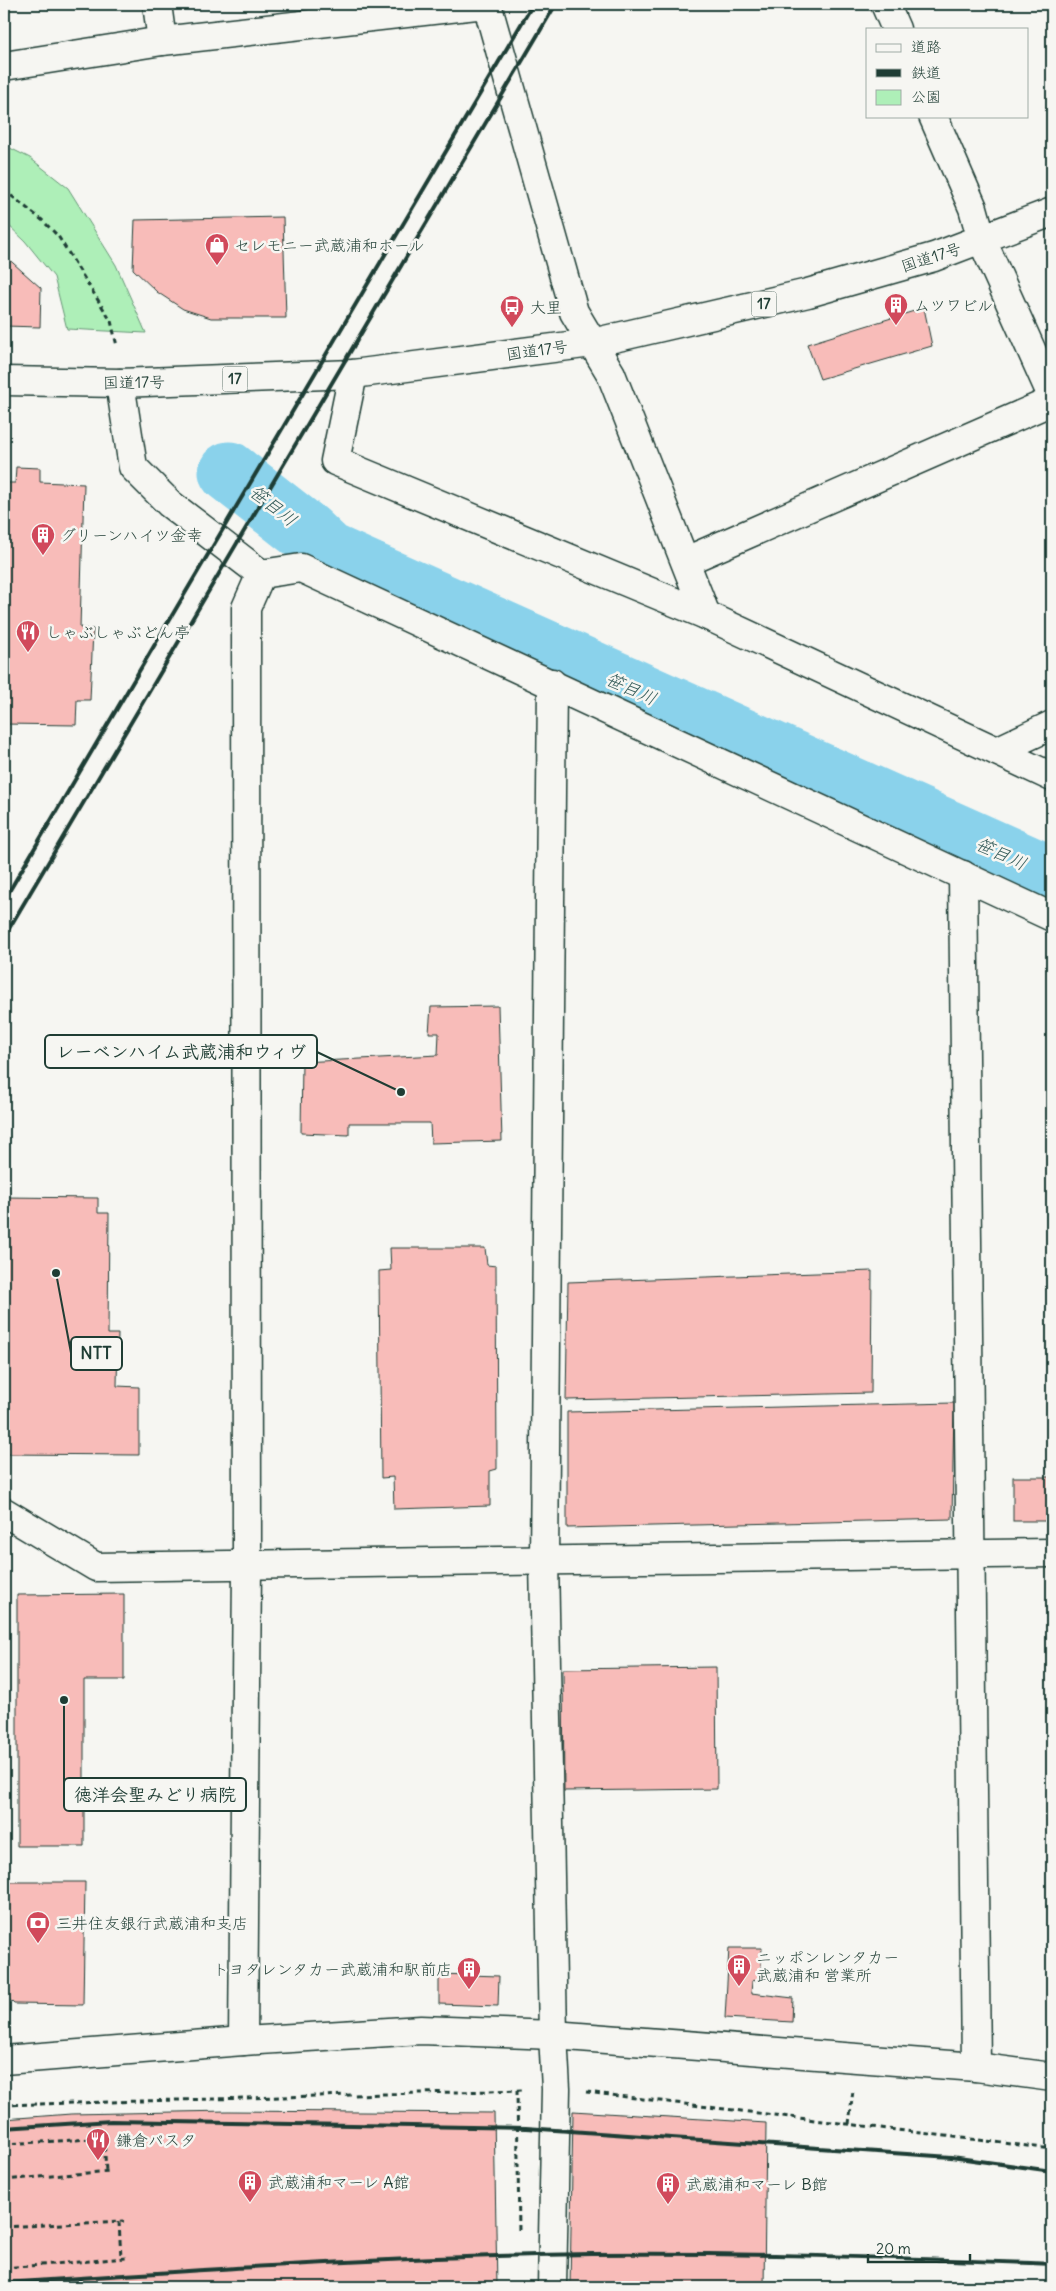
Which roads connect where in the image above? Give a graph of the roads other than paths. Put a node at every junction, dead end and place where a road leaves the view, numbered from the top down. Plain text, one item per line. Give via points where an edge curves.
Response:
1 (157, 4) edge
2 (486, 4) edge
3 (885, 4) edge
4 (896, 28) edge
5 (162, 41) junction
6 (4, 66) edge
7 (934, 118) edge
8 (1052, 212) edge
9 (982, 240) junction
10 (592, 342) junction
11 (353, 374) junction
12 (4, 381) edge
13 (120, 383) junction
14 (1052, 396) edge
15 (1052, 401) edge
16 (686, 561) junction
17 (261, 574) junction
18 (706, 615) junction
19 (552, 683) junction
20 (1052, 725) edge
21 (997, 751) junction
22 (1052, 777) edge
23 (963, 876) junction
24 (1052, 917) edge
25 (4, 1512) edge
26 (972, 1552) junction
27 (1052, 1553) edge
28 (544, 1560) junction
29 (247, 1565) junction
30 (553, 2035) junction
31 (243, 2041) junction
32 (4, 2060) edge
33 (976, 2067) junction
34 (1052, 2077) edge
35 (552, 2287) edge

1 - 5 main road
2 - 5 main road
2 - 10 main road via 574,312
3 - 4 main road
5 - 6 main road
7 - 9 main road via 973,208
8 - 9 main road, 国道17号 / 17
9 - 10 main road, 国道17号 / 17 via 808,293
9 - 14 main road
10 - 11 main road, 国道17号 / 17
10 - 16 main road via 611,374
11 - 13 main road, 国道17号 / 17
11 - 18 main road via 335,461
12 - 13 main road, 国道17号 / 17
13 - 17 main road via 133,467 170,504
15 - 16 main road
16 - 18 main road
17 - 19 main road via 301,568
17 - 29 main road via 246,608
18 - 21 main road
19 - 23 main road
19 - 28 main road
20 - 21 main road
21 - 22 main road
23 - 24 main road
23 - 26 main road
25 - 29 main road via 96,1567
26 - 27 main road
26 - 28 main road
26 - 33 main road
28 - 29 main road
28 - 30 main road
29 - 31 main road
30 - 31 main road via 422,2030
30 - 33 main road
30 - 35 main road via 556,2089
31 - 32 main road
33 - 34 main road

